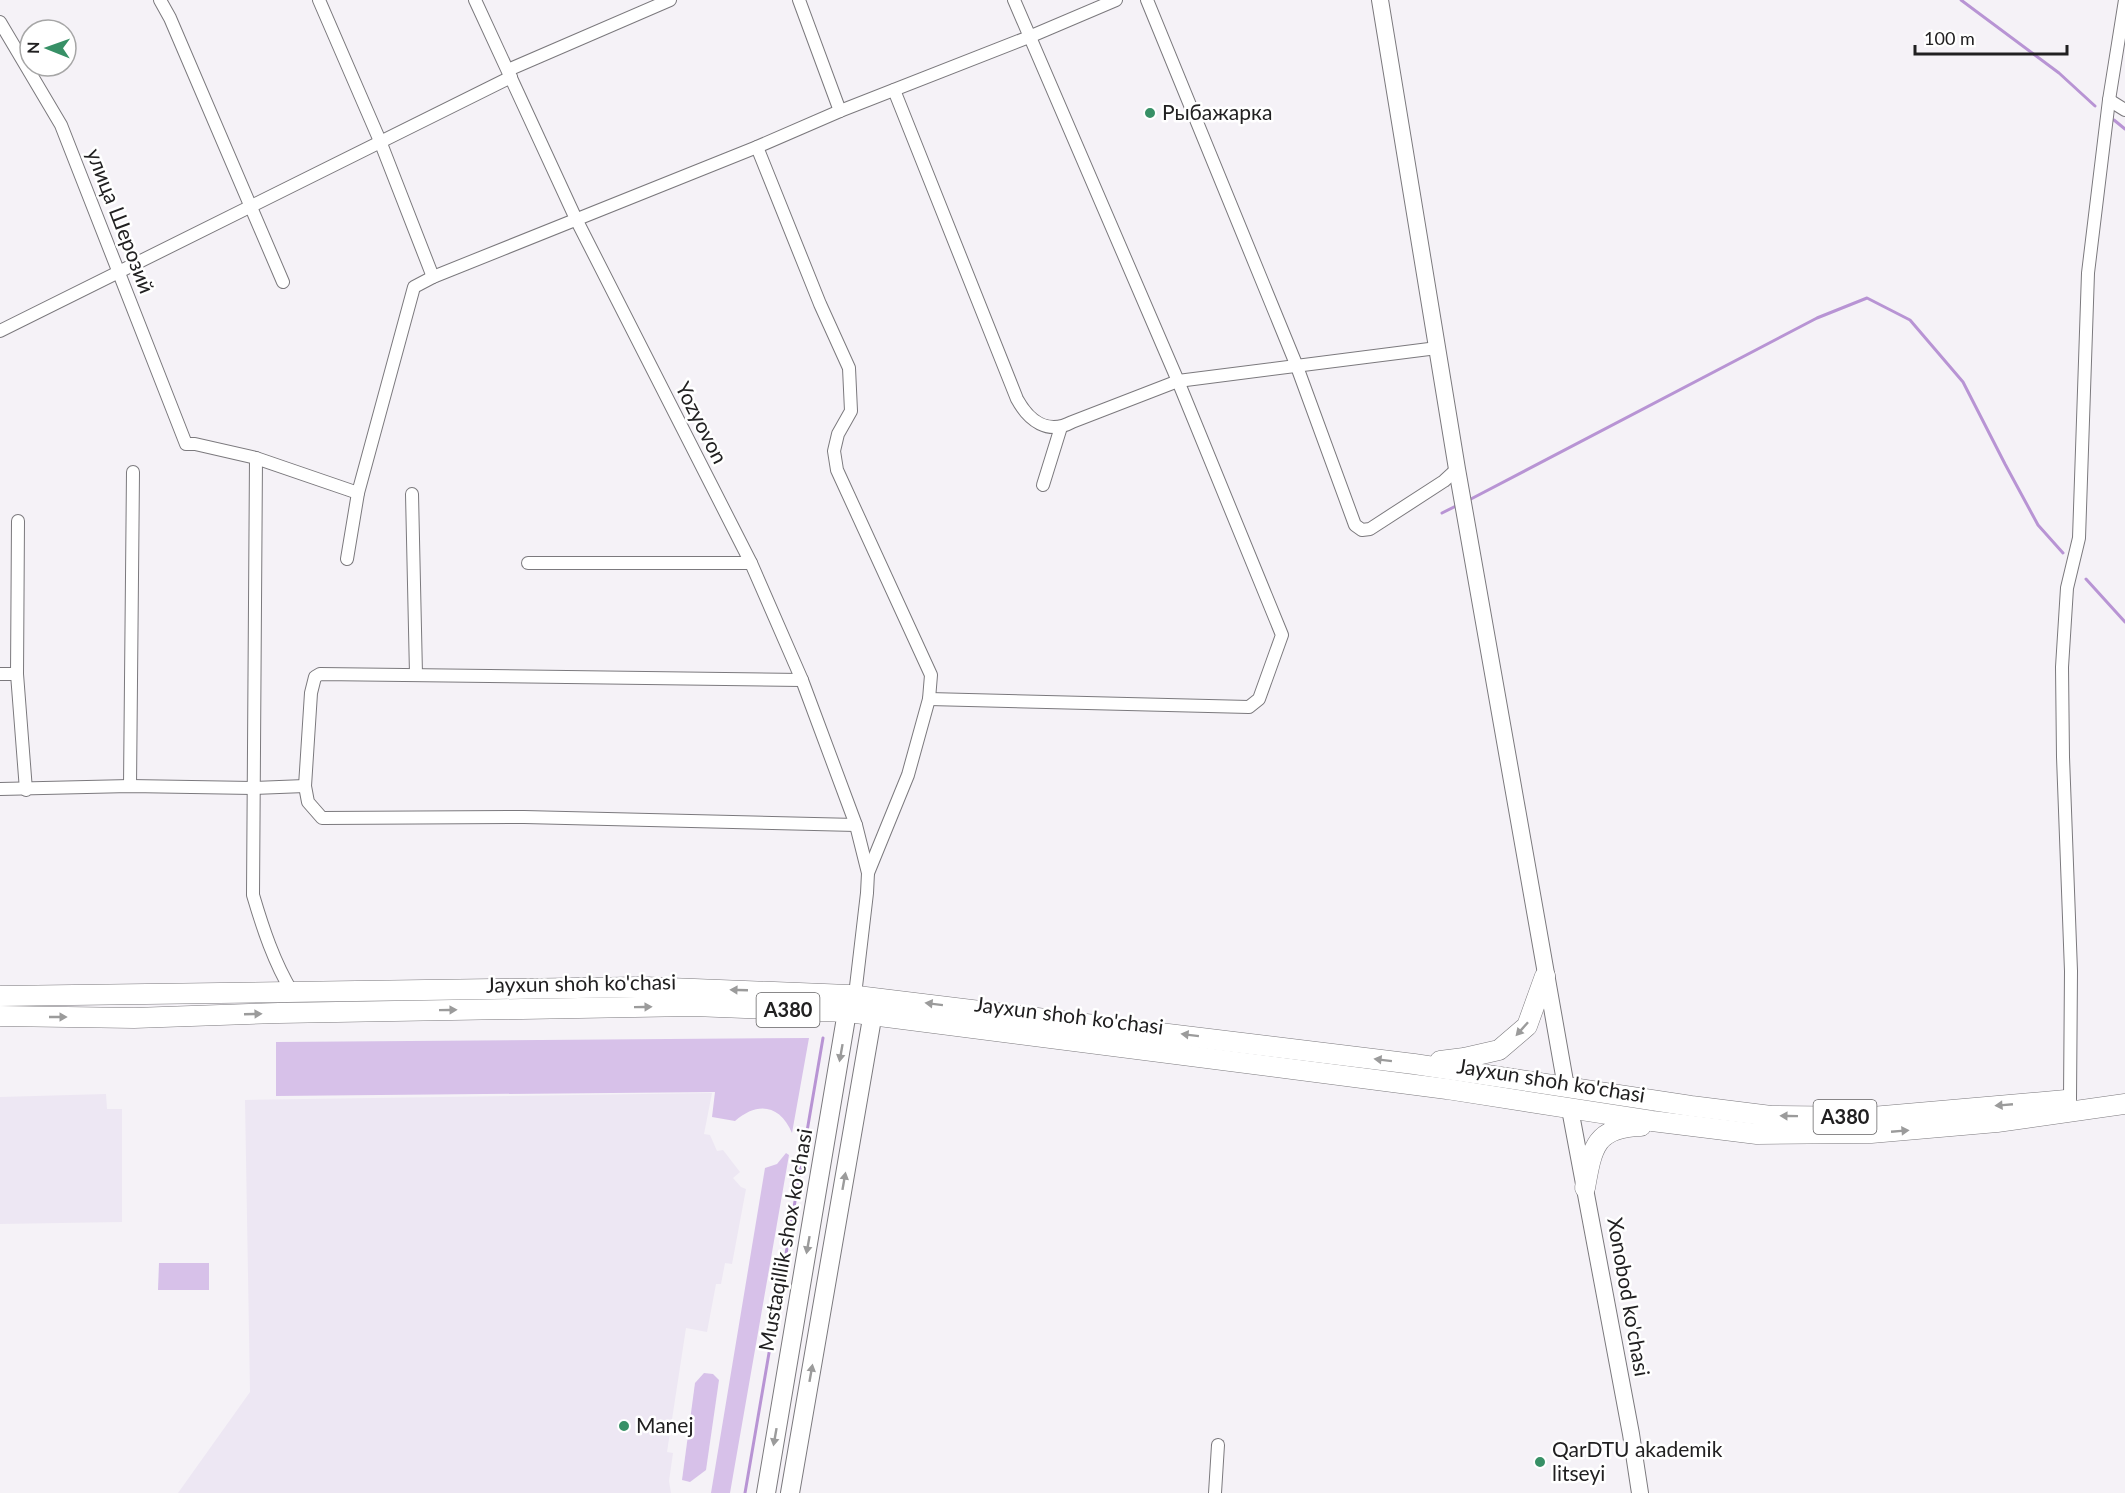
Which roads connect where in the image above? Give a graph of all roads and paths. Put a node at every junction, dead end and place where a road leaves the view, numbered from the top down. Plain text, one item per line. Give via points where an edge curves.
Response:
1 (160, 0) edge
2 (319, 0) edge
3 (476, 0) edge
4 (670, 0) edge
5 (799, 0) edge
6 (1014, 0) edge
7 (1116, 0) edge
8 (1147, 0) edge
9 (1380, 0) edge
10 (2125, 0) edge
11 (643, 5) edge
12 (0, 22) edge
13 (2123, 23) edge
14 (1029, 37) junction
15 (509, 74) junction
16 (894, 90) junction
17 (2109, 100) junction
18 (2125, 110) edge
19 (840, 111) junction
20 (380, 141) junction
21 (757, 147) junction
22 (252, 206) junction
23 (576, 219) junction
24 (119, 273) junction
25 (433, 277) junction
26 (283, 282) dead end
27 (0, 331) edge
28 (1437, 348) junction
29 (1296, 364) junction
30 (1178, 381) junction
31 (1061, 428) junction
32 (256, 458) junction
33 (1457, 469) junction
34 (133, 472) dead end
35 (1043, 485) dead end
36 (358, 494) junction
37 (412, 494) dead end
38 (18, 521) dead end
39 (346, 559) dead end
40 (751, 562) junction
41 (528, 563) dead end
42 (0, 674) edge
43 (17, 674) junction
44 (416, 674) junction
45 (802, 680) junction
46 (929, 699) junction
47 (130, 786) junction
48 (305, 786) junction
49 (253, 788) junction
50 (0, 789) edge
51 (26, 790) junction
52 (856, 825) junction
53 (868, 873) junction
54 (1545, 976) junction
55 (292, 992) junction
56 (0, 996) edge
57 (851, 1001) junction
58 (874, 1007) junction
59 (0, 1016) edge
60 (1414, 1064) junction
61 (1566, 1087) junction
62 (2125, 1091) edge
63 (2070, 1099) junction
64 (2125, 1104) edge
65 (1570, 1109) junction
66 (1692, 1126) junction
67 (1585, 1188) junction
68 (1218, 1445) dead end
69 (766, 1493) edge
70 (790, 1493) edge
71 (1215, 1493) edge
72 (1640, 1493) edge

1 - 22 street
2 - 20 street
3 - 15 street, Yozyovon
4 - 11 street
5 - 19 street
6 - 14 street
7 - 14 street
8 - 29 street
9 - 28 main road
10 - 13 street
11 - 15 street
12 - 24 street, улица Шерозий via 61,125
13 - 17 street
14 - 16 street
14 - 30 street
15 - 20 street
15 - 23 street, Yozyovon
16 - 19 street
16 - 31 street via 1017,399 1037,423
17 - 18 street
17 - 63 street via 2088,273 2079,538 2067,588 2062,667 2071,970
19 - 21 street
20 - 22 street
20 - 25 street
21 - 23 street
21 - 46 street via 849,368 850,411 834,451 837,470 924,657 931,675
22 - 24 street
22 - 26 street
23 - 25 street
23 - 40 street, Yozyovon
24 - 27 street
24 - 32 street, улица Шерозий via 186,444
25 - 36 street via 414,287 410,296
28 - 29 street
28 - 33 main road
29 - 30 street
29 - 33 street via 1355,525 1362,531
30 - 31 street
30 - 46 street via 1282,635 1259,699 1249,708
31 - 35 street
32 - 36 street
32 - 49 street
33 - 54 main road
34 - 47 street
36 - 39 street
37 - 44 street
38 - 43 street
40 - 41 street
40 - 45 street, Yozyovon
42 - 43 street
43 - 51 street
44 - 45 street
44 - 48 street via 315,677
45 - 52 street, Yozyovon
46 - 53 street via 908,775
47 - 49 street
47 - 51 street
48 - 49 street
48 - 52 street via 308,802 322,818 524,817
49 - 55 street via 253,896 281,973
50 - 51 street
52 - 53 street, Yozyovon
53 - 57 street
54 -> 60 highway via 1527,1026 1499,1050 1464,1059
54 - 61 main road
55 - 56 highway, Jayxun shoh ko'chasi / A380
57 -> 55 highway, Jayxun shoh ko'chasi / A380 via 644,987
57 - 58 highway, Jayxun shoh ko'chasi / A380
59 -> 57 highway, Jayxun shoh ko'chasi / A380 via 134,1018
57 -> 69 main road, Mustaqillik shox ko'chasi
60 -> 58 highway, Jayxun shoh ko'chasi / A380
58 - 65 highway, Jayxun shoh ko'chasi / A380
70 -> 58 main road
60 - 61 highway, Jayxun shoh ko'chasi / A380
63 -> 61 highway, Jayxun shoh ko'chasi / A380 via 1872,1117 1771,1116
62 - 63 highway, Jayxun shoh ko'chasi / A380
66 -> 64 highway, Jayxun shoh ko'chasi / A380 via 1758,1134 1871,1133 1997,1122
65 - 66 highway, Jayxun shoh ko'chasi / A380
65 - 67 main road, Xonobod ko'chasi
66 - 67 highway via 1616,1128 1600,1138 1590,1158
67 - 72 main road, Xonobod ko'chasi
68 - 71 street

